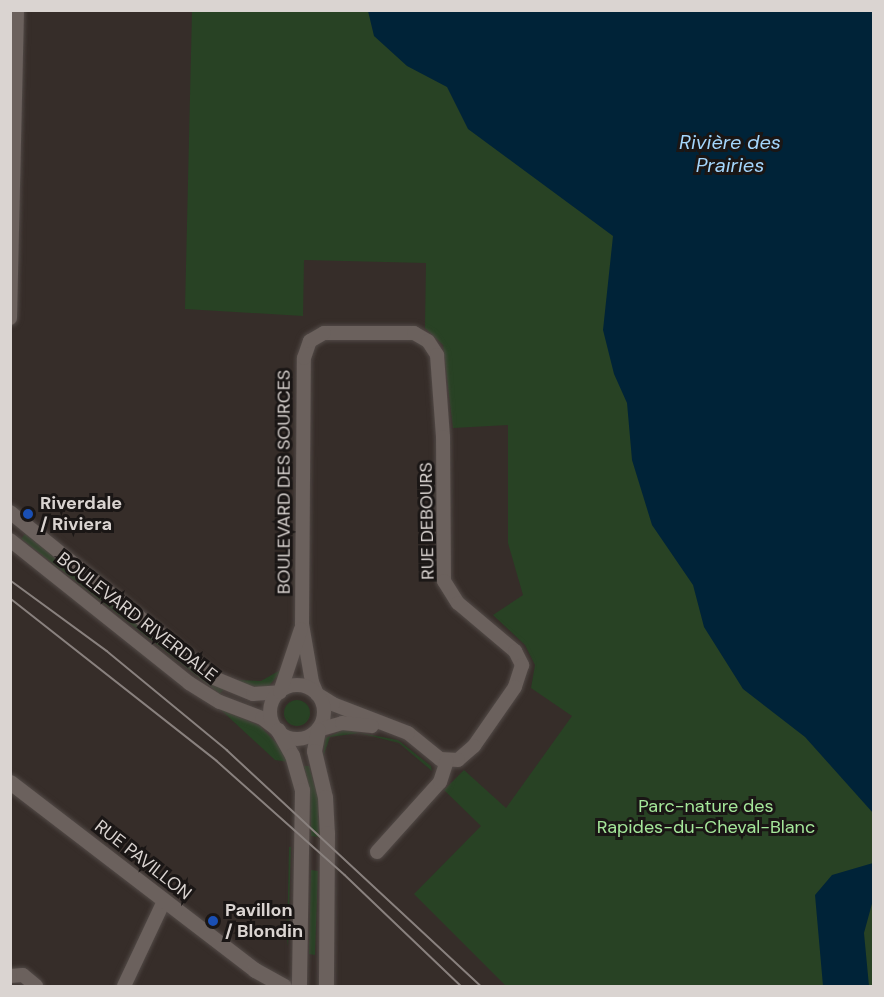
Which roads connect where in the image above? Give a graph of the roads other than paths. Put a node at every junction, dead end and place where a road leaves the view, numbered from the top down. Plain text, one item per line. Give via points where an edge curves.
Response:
1 (17, 10) edge
2 (10, 318) edge
3 (310, 341) joint
4 (10, 512) edge
5 (10, 540) edge
6 (302, 624) junction
7 (280, 692) junction
8 (317, 694) junction
9 (389, 727) junction
10 (278, 730) junction
11 (318, 730) junction
12 (447, 761) junction
13 (10, 782) edge
14 (377, 852) dead end
15 (164, 901) junction
16 (10, 976) edge
17 (36, 987) edge
18 (124, 987) edge
19 (284, 987) edge
20 (299, 987) edge
21 (326, 987) edge

1 - 2 street
3 - 6 street, BOULEVARD DES SOURCES via 304,358
3 - 12 street, RUE DEBOURS via 324,333 414,333 428,341 437,355 443,436 444,581 458,603 515,651 522,671 470,751 458,760
4 - 7 street, BOULEVARD RIVERDALE via 214,678 253,694
5 - 10 street, BOULEVARD RIVERDALE via 194,686 220,702 262,718
6 - 7 street, BOULEVARD DES SOURCES
6 - 8 street, BOULEVARD DES SOURCES
7 - 8 street via 302,685
7 - 10 street via 271,709
8 - 9 street
8 - 11 street via 324,711
9 - 11 street via 342,723
9 - 12 street via 410,735 436,757
10 - 11 street via 300,739
10 - 20 street via 292,755 302,790
11 - 21 street via 314,752 324,796 328,843
12 - 14 street via 440,782
13 - 15 street, RUE PAVILLON
15 - 18 street
15 - 19 street, RUE PAVILLON via 255,970
16 - 17 street via 23,975

